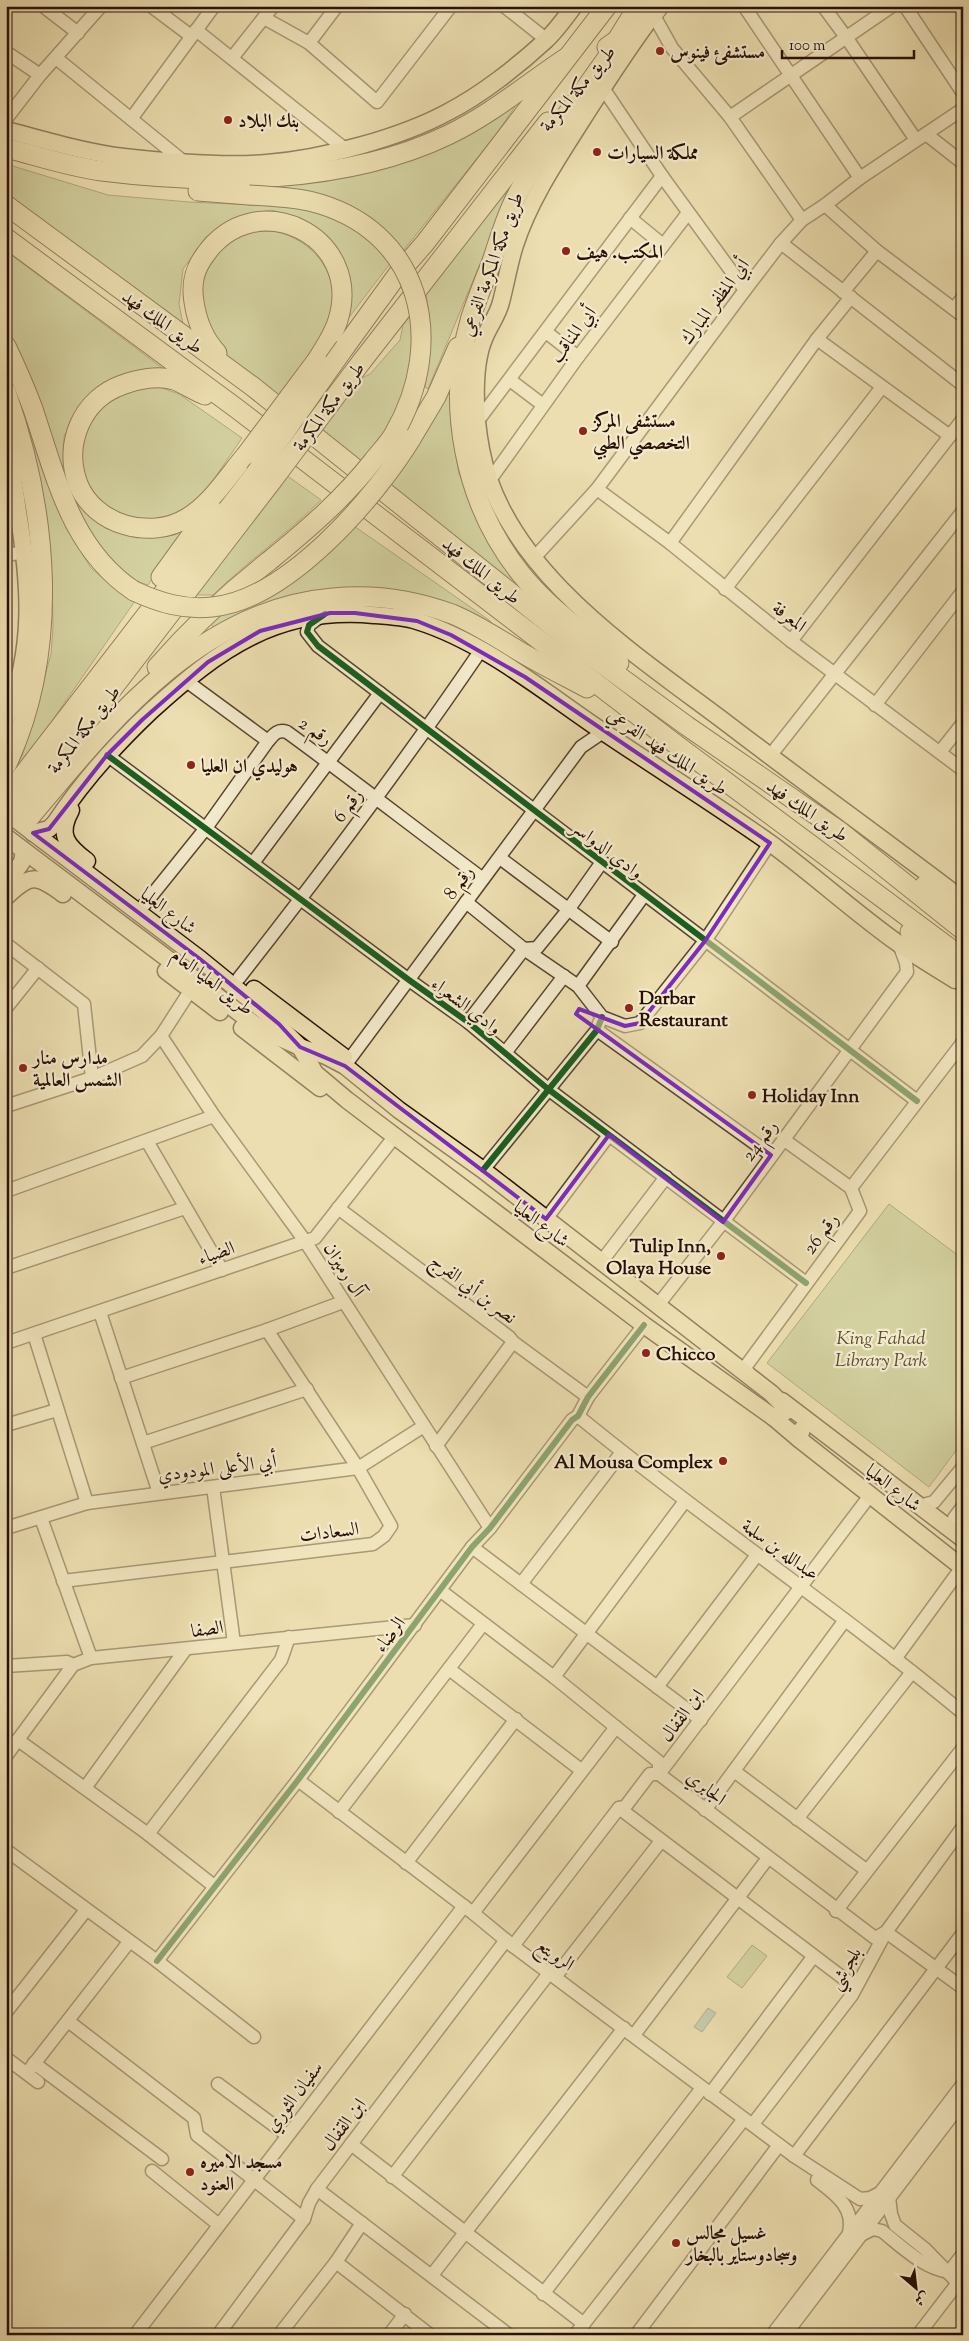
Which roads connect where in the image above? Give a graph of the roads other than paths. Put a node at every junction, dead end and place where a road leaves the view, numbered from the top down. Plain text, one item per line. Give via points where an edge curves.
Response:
1 (43, 6) edge
2 (100, 6) edge
3 (151, 6) edge
4 (214, 6) edge
5 (273, 6) edge
6 (337, 6) edge
7 (451, 6) edge
8 (504, 6) edge
9 (574, 6) edge
10 (607, 6) edge
11 (744, 6) edge
12 (823, 6) edge
13 (892, 6) edge
14 (905, 6) edge
15 (655, 8) edge
16 (264, 18) junction
17 (78, 33) junction
18 (193, 33) junction
19 (846, 37) junction
20 (547, 40) junction
21 (617, 40) junction
22 (309, 43) junction
23 (6, 52) edge
24 (56, 58) junction
25 (232, 58) junction
26 (566, 58) junction
27 (40, 75) junction
28 (790, 76) junction
29 (603, 88) junction
30 (963, 93) edge
31 (963, 109) edge
32 (730, 117) junction
33 (6, 119) edge
34 (131, 119) junction
35 (6, 130) edge
36 (921, 137) junction
37 (6, 148) edge
38 (345, 149) junction
39 (6, 156) edge
40 (184, 162) junction
41 (963, 163) edge
42 (662, 176) junction
43 (860, 178) junction
44 (6, 205) edge
45 (825, 205) junction
46 (688, 213) junction
47 (630, 218) junction
48 (802, 220) junction
49 (6, 238) edge
50 (781, 243) junction
51 (663, 245) junction
52 (877, 251) junction
53 (398, 274) junction
54 (745, 290) junction
55 (847, 294) junction
56 (963, 297) edge
57 (958, 312) edge
58 (471, 318) junction
59 (546, 332) junction
60 (817, 339) junction
61 (6, 346) edge
62 (578, 357) junction
63 (317, 360) junction
64 (510, 380) junction
65 (963, 385) edge
66 (252, 386) junction
67 (882, 387) junction
68 (6, 392) edge
69 (543, 405) junction
70 (236, 408) junction
71 (963, 419) edge
72 (477, 422) junction
73 (950, 436) junction
74 (6, 448) edge
75 (246, 455) junction
76 (263, 478) junction
77 (490, 480) junction
78 (597, 489) junction
79 (963, 511) edge
80 (670, 543) junction
81 (25, 552) junction
82 (6, 555) edge
83 (534, 558) junction
84 (725, 589) junction
85 (963, 591) edge
86 (325, 614) junction
87 (791, 641) junction
88 (480, 650) junction
89 (836, 674) junction
90 (185, 680) junction
91 (380, 693) junction
92 (82, 700) junction
93 (875, 705) junction
94 (10, 708) edge
95 (6, 719) edge
96 (963, 723) edge
97 (687, 726) junction
98 (428, 728) junction
99 (603, 732) junction
100 (268, 741) junction
101 (90, 746) junction
102 (678, 746) junction
103 (940, 752) junction
104 (107, 755) junction
105 (770, 756) junction
106 (329, 762) junction
107 (6, 766) edge
108 (963, 770) edge
109 (88, 779) junction
110 (377, 797) junction
111 (533, 811) junction
112 (19, 814) edge
113 (206, 828) junction
114 (838, 830) junction
115 (6, 837) edge
116 (770, 843) junction
117 (24, 851) junction
118 (500, 858) junction
119 (602, 862) junction
120 (253, 863) junction
121 (851, 876) junction
122 (483, 879) junction
123 (6, 884) edge
124 (955, 888) edge
125 (644, 895) junction
126 (6, 897) edge
127 (300, 899) junction
128 (963, 900) edge
129 (466, 902) junction
130 (144, 905) junction
131 (568, 910) junction
132 (963, 912) edge
133 (963, 930) edge
134 (704, 940) junction
135 (612, 942) junction
136 (6, 944) edge
137 (899, 944) junction
138 (524, 949) junction
139 (963, 958) edge
140 (38, 968) junction
141 (564, 976) junction
142 (239, 978) junction
143 (963, 979) edge
144 (409, 980) junction
145 (963, 985) edge
146 (578, 986) junction
147 (190, 991) junction
148 (6, 1008) edge
149 (602, 1017) junction
150 (468, 1022) junction
151 (597, 1030) junction
152 (161, 1036) junction
153 (963, 1042) edge
154 (300, 1047) junction
155 (851, 1050) junction
156 (505, 1053) junction
157 (349, 1060) junction
158 (92, 1078) junction
159 (548, 1089) junction
160 (917, 1101) junction
161 (6, 1106) edge
162 (400, 1110) junction
163 (214, 1116) junction
164 (609, 1135) junction
165 (395, 1136) junction
166 (783, 1139) junction
167 (147, 1141) junction
168 (771, 1155) junction
169 (483, 1170) junction
170 (666, 1177) junction
171 (851, 1188) junction
172 (6, 1191) edge
173 (185, 1208) junction
174 (338, 1208) junction
175 (546, 1219) junction
176 (723, 1222) junction
177 (305, 1241) junction
178 (602, 1261) junction
179 (6, 1268) edge
180 (222, 1270) junction
181 (806, 1283) junction
182 (343, 1302) junction
183 (658, 1304) junction
184 (100, 1312) junction
185 (644, 1325) junction
186 (267, 1330) junction
187 (34, 1334) junction
188 (513, 1342) junction
189 (6, 1343) edge
190 (748, 1376) junction
191 (121, 1378) junction
192 (308, 1389) junction
193 (771, 1393) junction
194 (588, 1396) junction
195 (57, 1410) junction
196 (578, 1416) junction
197 (773, 1417) junction
198 (810, 1424) junction
199 (6, 1425) edge
200 (424, 1426) junction
201 (799, 1439) junction
202 (143, 1443) junction
203 (436, 1446) junction
204 (622, 1452) junction
205 (963, 1467) edge
206 (358, 1468) junction
207 (213, 1487) junction
208 (159, 1493) junction
209 (871, 1494) junction
210 (685, 1501) junction
211 (87, 1503) junction
212 (919, 1506) junction
213 (963, 1506) edge
214 (41, 1518) junction
215 (6, 1528) edge
216 (490, 1528) junction
217 (961, 1538) edge
218 (472, 1548) junction
219 (757, 1555) junction
220 (221, 1563) junction
221 (962, 1567) edge
222 (63, 1581) junction
223 (521, 1584) junction
224 (803, 1587) junction
225 (441, 1591) junction
226 (844, 1620) junction
227 (415, 1624) junction
228 (483, 1624) junction
229 (585, 1634) junction
230 (289, 1637) junction
231 (234, 1643) junction
232 (185, 1650) junction
233 (91, 1658) junction
234 (895, 1659) junction
235 (7, 1663) edge
236 (73, 1665) junction
237 (449, 1669) junction
238 (912, 1672) junction
239 (554, 1677) junction
240 (657, 1687) junction
241 (960, 1706) edge
242 (516, 1720) junction
243 (701, 1720) junction
244 (616, 1727) junction
245 (18, 1740) junction
246 (963, 1748) edge
247 (6, 1756) edge
248 (581, 1770) junction
249 (734, 1771) junction
250 (660, 1774) junction
251 (298, 1780) junction
252 (85, 1788) junction
253 (619, 1808) junction
254 (705, 1810) junction
255 (339, 1812) junction
256 (797, 1818) junction
257 (963, 1827) edge
258 (148, 1834) junction
259 (661, 1841) junction
260 (6, 1850) edge
261 (768, 1858) junction
262 (406, 1863) junction
263 (866, 1870) junction
264 (214, 1886) junction
265 (738, 1898) junction
266 (468, 1909) junction
267 (86, 1910) junction
268 (836, 1911) junction
269 (886, 1932) junction
270 (963, 1933) edge
271 (129, 1942) junction
272 (510, 1943) junction
273 (813, 1957) junction
274 (157, 1961) junction
275 (936, 1968) junction
276 (552, 1975) junction
277 (855, 1987) junction
278 (963, 1988) edge
279 (11, 1997) edge
280 (6, 2012) edge
281 (68, 2022) junction
282 (629, 2031) junction
283 (254, 2037) dead end
284 (6, 2058) edge
285 (30, 2068) junction
286 (38, 2082) dead end
287 (218, 2084) dead end
288 (963, 2084) edge
289 (706, 2091) junction
290 (963, 2101) edge
291 (749, 2122) junction
292 (287, 2134) junction
293 (351, 2144) junction
294 (779, 2145) junction
295 (794, 2156) junction
296 (162, 2159) dead end
297 (152, 2171) dead end
298 (392, 2177) junction
299 (253, 2180) junction
300 (318, 2189) junction
301 (884, 2196) junction
302 (304, 2219) junction
303 (362, 2223) junction
304 (219, 2225) junction
305 (464, 2232) junction
306 (855, 2235) junction
307 (963, 2254) edge
308 (336, 2262) junction
309 (949, 2272) junction
310 (432, 2275) junction
311 (960, 2286) edge
312 (543, 2294) junction
313 (405, 2314) junction
314 (584, 2324) junction
315 (502, 2333) edge
316 (135, 2335) edge
317 (218, 2335) edge
318 (279, 2335) edge
319 (389, 2335) edge
320 (430, 2335) edge
321 (576, 2335) edge
322 (636, 2335) edge
323 (772, 2335) edge
324 (785, 2335) edge
325 (918, 2335) edge

1 - 17 street
2 - 17 street
3 - 18 street
4 - 18 street
5 - 16 street
6 - 22 street
7 - 22 street via 377,102
8 - 20 street
9 - 20 main road
10 - 26 highway, طريق مكة المكرمة
11 - 28 street
12 - 19 street
13 - 19 street
14 - 30 street
15 - 21 highway, طريق مكة المكرمة
15 - 29 main road, طريق مكة المكرمة الفرعي
15 - 32 street via 672,48
16 - 22 street
16 - 25 street
17 - 24 street
18 - 25 street
18 - 34 street
19 - 28 street
19 - 36 street
20 - 38 main road via 449,112 390,136
21 - 58 highway via 538,157 516,197
21 - 76 highway, طريق مكة المكرمة, bridge via 605,49 362,361
23 - 27 street
24 - 27 street
24 - 34 street
25 - 38 street
26 - 37 highway via 449,135 391,159 329,172 222,180 101,171
26 - 53 highway, طريق مكة المكرمة
27 - 33 street
28 - 32 street
28 - 43 street
29 - 42 street
29 - 72 main road, طريق مكة المكرمة الفرعي via 540,185 515,246 500,307 482,342 476,380
31 - 36 street, أبي المظفر المبارك
32 - 48 street
34 - 40 street
35 - 40 main road via 64,146 114,155
36 - 41 street
36 - 43 street, أبي المظفر المبارك
38 - 40 main road via 267,163
39 - 101 highway, bridge via 97,183 279,196 330,209 369,229 386,244 411,282 423,335 416,384 393,436 332,508 231,590 179,642
42 - 46 street
42 - 47 street
43 - 45 street, أبي المظفر المبارك
44 - 66 highway, طريق الملك فهد
45 - 48 street, أبي المظفر المبارك
45 - 52 street
46 - 51 street, أبي المناقب
46 - 54 street
47 - 51 street
47 - 59 street
48 - 50 street, أبي المظفر المبارك
49 - 70 highway, طريق الملك فهد
50 - 54 street, أبي المظفر المبارك
50 - 55 street
51 - 62 street, أبي المناقب
52 - 55 street
52 - 57 street
53 - 63 highway
53 - 76 highway, طريق مكة المكرمة, bridge via 345,347
54 - 78 street, أبي المظفر المبارك
55 - 60 street
55 - 65 street
56 - 57 street
58 - 61 highway, bridge via 436,397 411,439 387,474 346,522 295,570 259,593 212,607 158,602 118,580 91,552 74,524 23,382
58 - 97 highway via 462,363 460,404 463,440 476,496 496,537 521,574 544,598
59 - 62 street
59 - 64 street
60 - 67 street
60 - 80 street
62 - 69 street, أبي المناقب
63 - 66 highway via 336,328 342,305 340,282 328,253 306,232 285,222 254,222 233,230 213,242 197,268 192,289 197,320 207,341
63 - 75 highway, bridge
64 - 69 street
64 - 72 street
66 - 97 highway, طريق الملك فهد via 576,645
67 - 73 street
67 - 84 street
68 - 107 highway via 36,509 44,603 29,710
69 - 77 street, أبي المناقب
70 - 75 highway via 174,380 149,379 107,391 87,409 76,433 78,484 92,504 106,516 132,527 160,529 188,518
70 - 102 highway, طريق الملك فهد
71 - 73 street
72 - 77 main road, طريق مكة المكرمة الفرعي
73 - 87 street
74 - 81 main road
75 - 92 highway via 156,582
76 - 92 highway, طريق مكة المكرمة
76 - 112 highway, طريق مكة المكرمة
77 - 83 main road via 510,524
78 - 80 street, المعرفة
78 - 83 street, أبي المظفر المبارك
79 - 89 street
80 - 84 street, المعرفة
81 - 82 street
81 - 94 main road via 29,610 24,666
83 - 105 main road via 574,602 627,648
84 - 87 street, المعرفة
85 - 93 street
86 - 88 main road, طريق الملك فهد الفرعي via 355,613 417,621
86 - 90 main road via 260,631 234,644
86 - 91 street, وادي الدواسر via 309,625 307,632 318,646
87 - 89 street, المعرفة
88 - 98 street, رقم 6
88 - 99 main road, طريق الملك فهد الفرعي
89 - 93 street, المعرفة
89 - 105 street
90 - 100 street
90 - 104 main road
91 - 98 street, وادي الدواسر
91 - 106 street
92 - 112 highway, طريق مكة المكرمة
93 - 103 street, المعرفة
94 - 95 main road
96 - 103 street
97 - 114 highway, طريق الملك فهد
98 - 110 street, رقم 6
98 - 111 street, وادي الدواسر
99 - 111 street, رقم 8 via 581,747
99 - 116 main road, طريق الملك فهد الفرعي
100 - 106 street, رقم 2 via 275,732 288,732
100 - 113 street
101 - 102 highway via 177,662 242,622 291,604 364,596 431,608 482,628 613,702
101 - 112 highway
102 - 121 highway, طريق الملك فهد
103 - 108 street, المعرفة
104 - 109 main road
104 - 113 street, وادي الشعراء
105 - 124 main road
106 - 110 street, رقم 2
106 - 120 street
109 - 112 main road via 49,830
109 - 130 main road via 65,821 66,842
110 - 122 street, رقم 2
110 - 127 street, رقم 6
111 - 118 street, رقم 8
111 - 119 street, وادي الدواسر
112 - 154 main road, شارع العليا via 279,1024
113 - 120 street, وادي الشعراء
113 - 130 street
114 - 132 highway via 864,842
114 - 133 highway, طريق الملك فهد
115 - 117 main road, شارع العليا
116 - 134 street
116 - 137 main road, طريق الملك فهد الفرعي
117 - 123 main road via 22,862
117 - 154 main road, شارع العليا via 262,1030
118 - 122 street, رقم 8
118 - 131 street
119 - 125 street, وادي الدواسر
119 - 131 street
120 - 127 street, وادي الشعراء
121 - 139 highway, طريق الملك فهد
121 - 143 highway via 871,899
122 - 129 street, رقم 8
124 - 128 main road
125 - 134 street, وادي الدواسر
125 - 135 street
126 - 147 main road, طريق العليا العام via 22,882 46,881
127 - 142 street, رقم 6
127 - 144 street, وادي الشعراء
129 - 138 street
129 - 144 street, رقم 8
130 - 142 main road
131 - 135 street
131 - 138 street via 537,948
134 - 149 street via 640,1023 625,1026
134 - 155 street, وادي الدواسر
135 - 146 street
136 - 140 street
137 - 145 main road, طريق الملك فهد الفرعي
137 - 155 street, رقم 24 via 907,972
138 - 141 street
138 - 150 street
140 - 148 street
140 - 158 street via 84,1004
141 - 146 street
141 - 156 street
142 - 157 main road
144 - 150 street, وادي الشعراء
144 - 157 street, رقم 8
146 - 149 street
147 - 152 street
147 - 165 main road, طريق العليا العام via 353,1114
149 - 151 street
150 - 156 street, وادي الشعراء
151 - 159 street
151 - 168 street
152 - 158 street via 142,1056
152 - 163 street, آل رميزان
153 - 160 street
154 - 162 main road, شارع العليا via 345,1066
154 - 165 main road, شارع العليا via 315,1073
155 - 160 street, وادي الدواسر
155 - 166 street, رقم 24
156 - 159 street, وادي الشعراء
157 - 162 main road
158 - 161 street
159 - 164 street, وادي الشعراء
159 - 169 street
160 - 171 street
162 - 169 main road, شارع العليا
163 - 167 street
163 - 177 street, آل رميزان
164 - 170 street, وادي الشعراء
164 - 175 street
165 - 174 street, الضياء
165 - 185 main road, شارع العليا
166 - 168 street, رقم 24
166 - 171 street
167 - 172 street
167 - 173 street
168 - 176 street, رقم 24
169 - 175 main road, شارع العليا
170 - 176 street, وادي الشعراء
170 - 178 street
171 - 181 street, رقم 26 via 860,1211
173 - 179 street
173 - 180 street
174 - 177 street, الضياء via 315,1238
174 - 188 street, نصر بن أبي الفرج
175 - 178 main road, شارع العليا
176 - 181 street, وادي الشعراء
176 - 183 street, رقم 24
177 - 180 street, الضياء
177 - 182 street, آل رميزان
178 - 183 main road, شارع العليا
180 - 184 street, الضياء
181 - 190 street, رقم 26 via 746,1366
182 - 186 street
182 - 200 street, آل رميزان
183 - 190 main road, شارع العليا
184 - 187 street, الضياء
184 - 191 street
185 - 194 street, الرضاء
185 - 197 main road, شارع العليا
186 - 191 street
186 - 192 street, السعادات
187 - 189 street, الضياء
187 - 195 street
188 - 194 street, نصر بن أبي الفرج
188 - 203 street
190 - 193 main road, شارع العليا
191 - 202 street
192 - 202 street
192 - 206 street, السعادات
193 - 197 main road, شارع العليا via 787,1411
193 - 198 main road, شارع العليا
194 - 196 street, الرضاء
195 - 199 street
195 - 211 street
196 - 204 street, عبدالله بن سلمة
196 - 216 street, الرضاء
197 - 201 main road, شارع العليا
198 - 201 main road via 802,1429
198 - 212 main road, شارع العليا
200 - 203 street, آل رميزان
200 - 206 street, أبي الأعلى المودودي
201 - 209 main road, شارع العليا
202 - 208 street
203 - 216 street, آل رميزان
204 - 210 street, عبدالله بن سلمة
204 - 223 street
205 - 212 street via 934,1502
206 - 207 street, أبي الأعلى المودودي
206 - 220 street, السعادات via 391,1526 373,1544
207 - 208 street, أبي الأعلى المودودي
207 - 220 street
208 - 211 street, أبي الأعلى المودودي
209 - 221 main road, شارع العليا
209 - 224 street, ابن القفال
210 - 219 street, عبدالله بن سلمة
210 - 229 street
211 - 214 street, أبي الأعلى المودودي
212 - 217 main road, شارع العليا
213 - 217 street via 954,1518
214 - 215 street, أبي الأعلى المودودي
214 - 222 street
216 - 218 street, الرضاء
218 - 223 street
218 - 225 street, الرضاء
219 - 224 street, عبدالله بن سلمة
219 - 240 street
220 - 222 street, السعادات
220 - 231 street
221 - 234 street
222 - 233 street
223 - 229 street
224 - 226 street, عبدالله بن سلمة
224 - 243 street, ابن القفال
225 - 227 street, الرضاء
225 - 228 street, الجابري
226 - 234 street, عبدالله بن سلمة
226 - 249 street
227 - 230 street, الصفا
227 - 251 street, الرضاء
228 - 237 street
228 - 239 street, الجابري
229 - 239 street
229 - 240 street
230 - 231 street, الصفا
230 - 258 street via 281,1660
231 - 232 street, الصفا
232 - 233 street, الصفا
232 - 252 street
233 - 236 street, الصفا
234 - 238 street, عبدالله بن سلمة
235 - 236 street, الصفا via 67,1662
236 - 245 street
237 - 242 street
237 - 255 street
238 - 241 street, عبدالله بن سلمة
238 - 256 street
239 - 244 street, الجابري
240 - 243 street
242 - 248 street
242 - 262 street
243 - 250 street, ابن القفال
244 - 248 street, سفيان الثوري
244 - 250 street, الجابري via 659,1762
245 - 247 street
245 - 252 street
246 - 263 street
248 - 266 street, سفيان الثوري
249 - 254 street
249 - 256 street
250 - 253 street, ابن القفال via 650,1774 625,1807
250 - 254 street, الجابري
251 - 255 street, الرويتع
251 - 264 street, الرضاء
252 - 258 street
253 - 259 street
253 - 272 street, ابن القفال
254 - 261 street, الجابري
255 - 262 street, الرويتع
256 - 263 street
257 - 269 street, بلجرشي
258 - 264 street
259 - 265 street
259 - 276 street
260 - 267 street
261 - 265 street
261 - 268 street, الجابري
262 - 266 street, الرويتع
263 - 268 street
264 - 274 street, الرضاء
265 - 273 street
265 - 282 street
266 - 272 street, الرويتع
266 - 292 street, سفيان الثوري
267 - 271 street
267 - 279 street
268 - 269 street, الجابري via 875,1938
269 - 275 street
269 - 277 street, بلجرشي
270 - 275 street
271 - 274 street
271 - 281 street
272 - 276 street, الرويتع
272 - 293 street, ابن القفال
273 - 277 street
273 - 289 street
274 - 283 street
275 - 278 street
275 - 295 street
276 - 282 street, الرويتع
276 - 298 street
277 - 291 street, بلجرشي via 852,1995
279 - 280 street
281 - 285 street
281 - 299 street via 194,2118 197,2135
282 - 289 street, الرويتع
282 - 305 street
284 - 285 street
285 - 286 street
285 - 296 street
287 - 292 street
288 - 301 street
289 - 291 street, الرويتع
289 - 312 street
290 - 301 street
291 - 294 street, الرويتع
291 - 314 street, بلجرشي
292 - 299 street, سفيان الثوري
293 - 298 street
293 - 300 street, ابن القفال
294 - 295 street, الرويتع
294 - 322 street
295 - 301 street via 860,2199
295 - 306 street via 846,2207
297 - 304 street
298 - 305 street
299 - 302 street
299 - 304 street, سفيان الثوري
300 - 302 street, ابن القفال
300 - 303 street
301 - 306 street
301 - 309 street via 895,2225
302 - 317 street, ابن القفال
303 - 308 street
303 - 310 street
304 - 316 street, سفيان الثوري
305 - 310 street
305 - 312 street
306 - 309 street via 873,2229 882,2231 924,2264
306 - 323 street
306 - 324 street
307 - 309 street
308 - 313 street
308 - 318 street
309 - 311 street
310 - 315 street
311 - 325 street
312 - 314 street
313 - 319 street
313 - 320 street
314 - 321 street, بلجرشي

